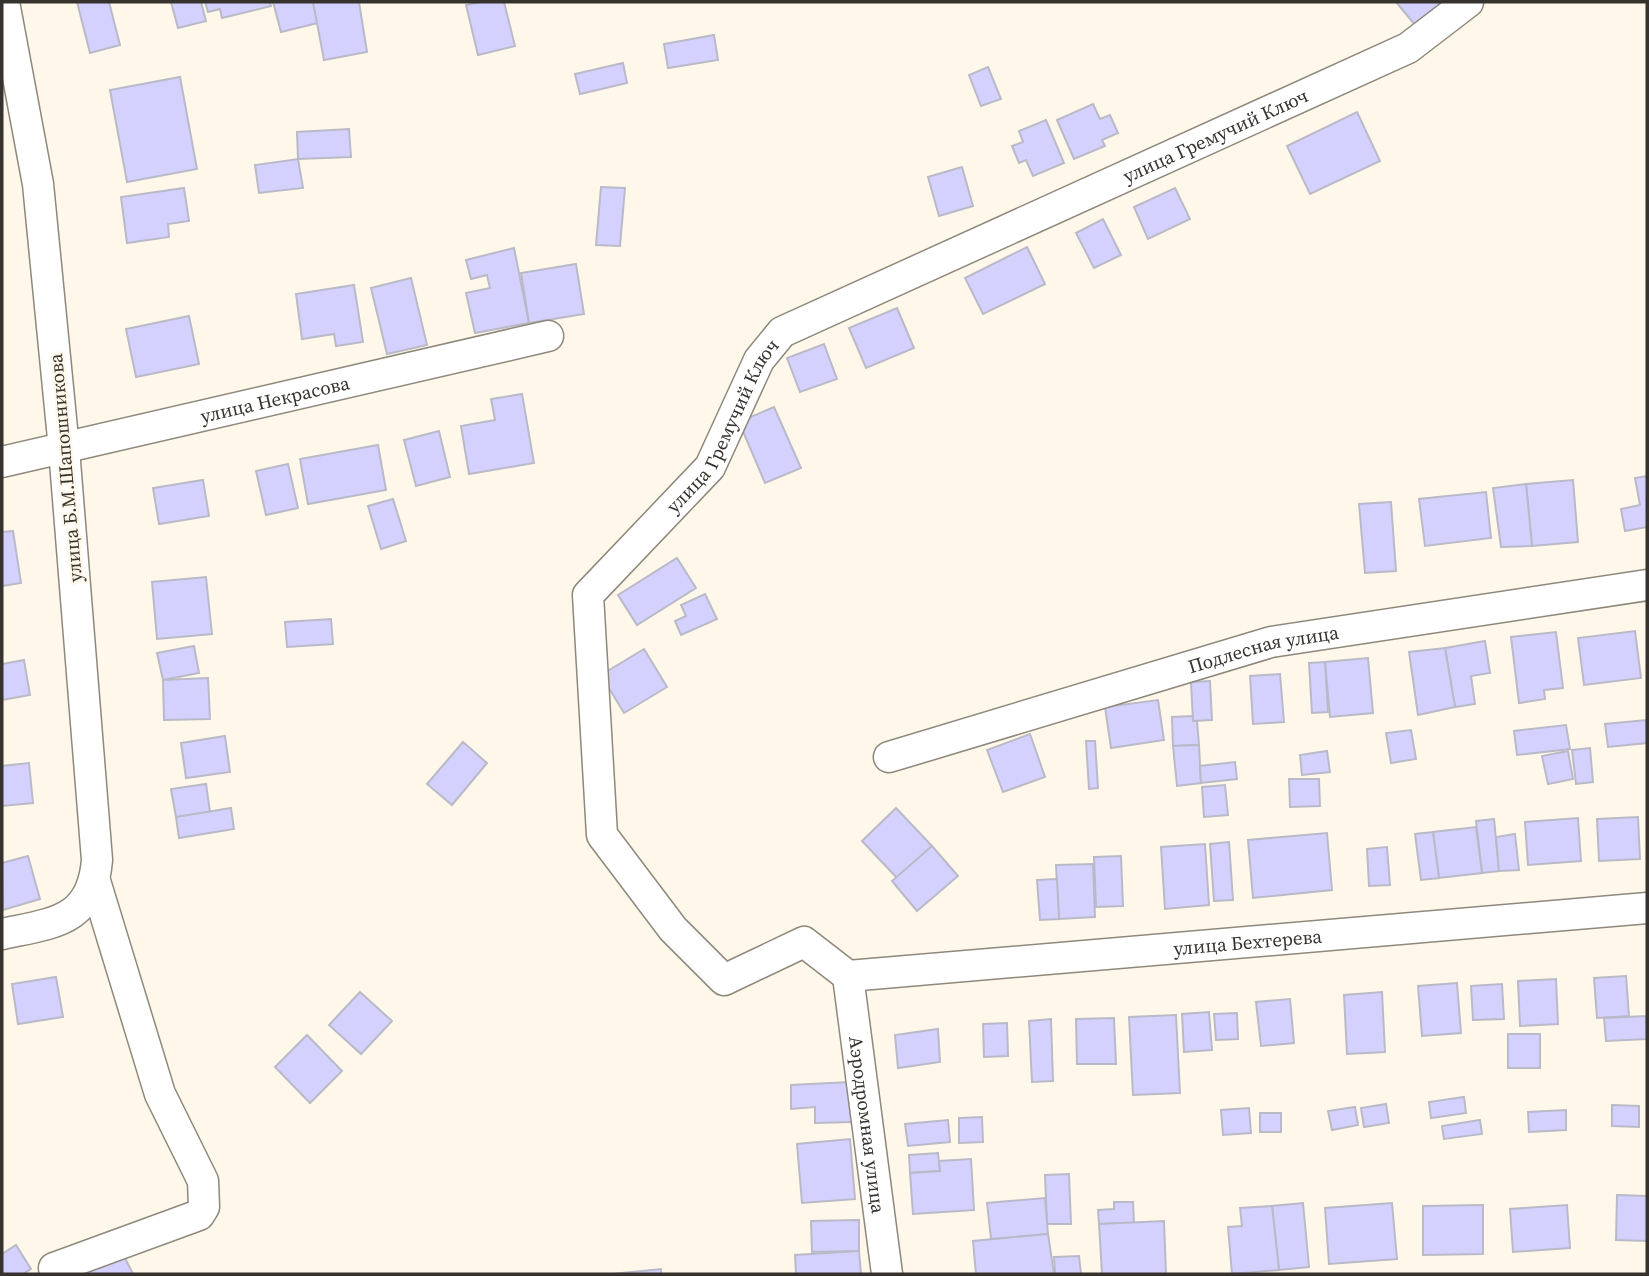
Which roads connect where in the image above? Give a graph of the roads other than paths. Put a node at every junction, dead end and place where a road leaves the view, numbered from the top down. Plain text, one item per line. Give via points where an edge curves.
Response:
1 (4, 2) edge
2 (1468, 2) edge
3 (548, 336) dead end
4 (64, 449) junction
5 (2, 462) edge
6 (1647, 585) edge
7 (889, 757) dead end
8 (96, 881) junction
9 (1647, 908) edge
10 (2, 934) edge
11 (848, 976) junction
12 (54, 1268) dead end
13 (887, 1274) edge

1 - 4 street, улица Б.М.Шапошникова via 38,184
2 - 11 street, улица Гремучий Ключ via 1408,48 782,332 759,360 710,467 588,595 602,835 673,929 724,980 804,942
3 - 4 street, улица Некрасова
4 - 5 street, улица Некрасова
4 - 8 street, улица Б.М.Шапошникова
6 - 7 street, Подлесная улица via 1271,642
8 - 10 street via 76,912 59,921
8 - 12 street, улица Б.М.Шапошникова via 160,1094 203,1181 204,1207 199,1215
9 - 11 street, улица Бехтерева
11 - 13 street, Аэродромная улица

